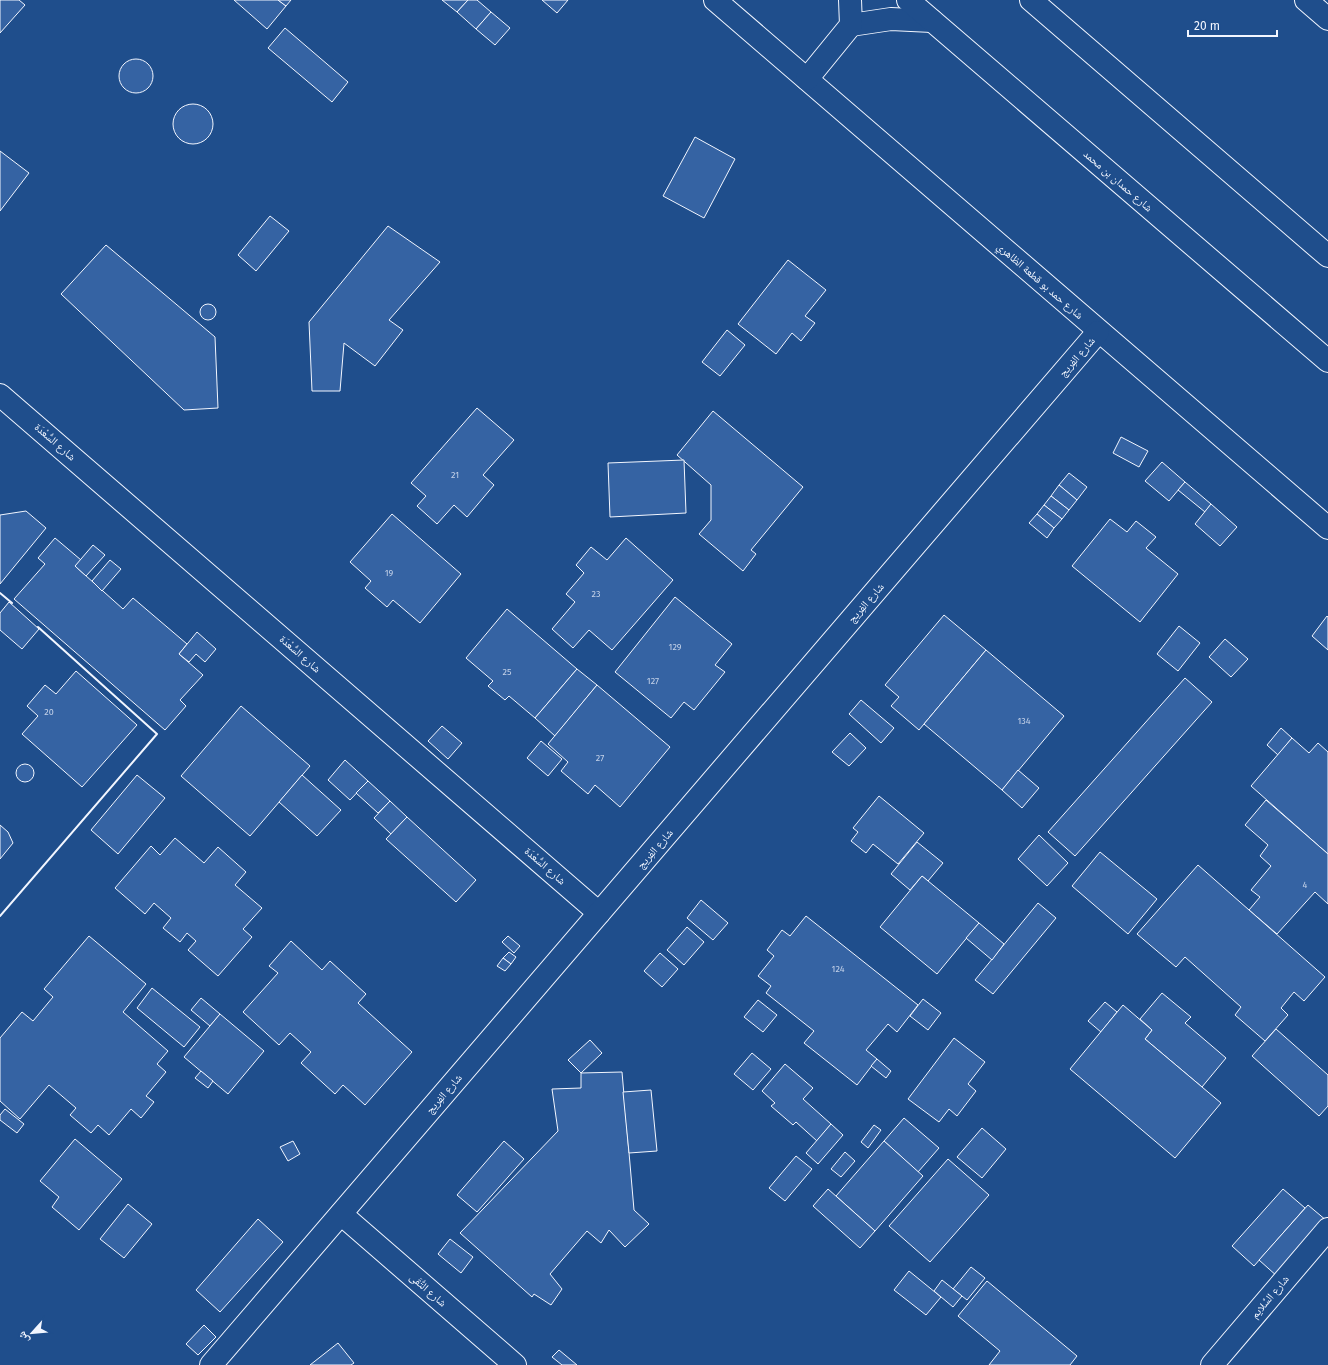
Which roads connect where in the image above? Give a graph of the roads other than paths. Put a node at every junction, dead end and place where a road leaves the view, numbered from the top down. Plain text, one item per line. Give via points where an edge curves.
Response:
1 (715, 0) edge
2 (850, 0) edge
3 (908, 0) edge
4 (1031, 0) edge
5 (1306, 0) edge
6 (1328, 19) edge
7 (932, 22) junction
8 (851, 25) junction
9 (807, 79) junction
10 (1328, 256) edge
11 (1098, 332) junction
12 (1328, 361) edge
13 (1, 398) edge
14 (1328, 528) edge
15 (599, 913) junction
16 (341, 1214) junction
17 (1328, 1229) edge
18 (211, 1365) edge
19 (515, 1365) edge
20 (1212, 1365) edge

1 - 9 street, شارع حمد بو قطعة الظاهري
2 - 8 street
3 - 7 street, شارع حمدان بن محمد
4 - 10 street
5 - 6 street
7 - 8 street via 892,19
7 - 12 street, شارع حمدان بن محمد
8 - 9 street
9 - 11 street, شارع حمد بو قطعة الظاهري
11 - 14 street, شارع حمد بو قطعة الظاهري
11 - 15 street, شارع الفِريج
13 - 15 street, شارع السُّعْدَة
15 - 16 street, شارع الفِريج
16 - 18 street, شارع الفِريج
16 - 19 street, شارع التُّقَى
17 - 20 street, شارع السَّلايم

